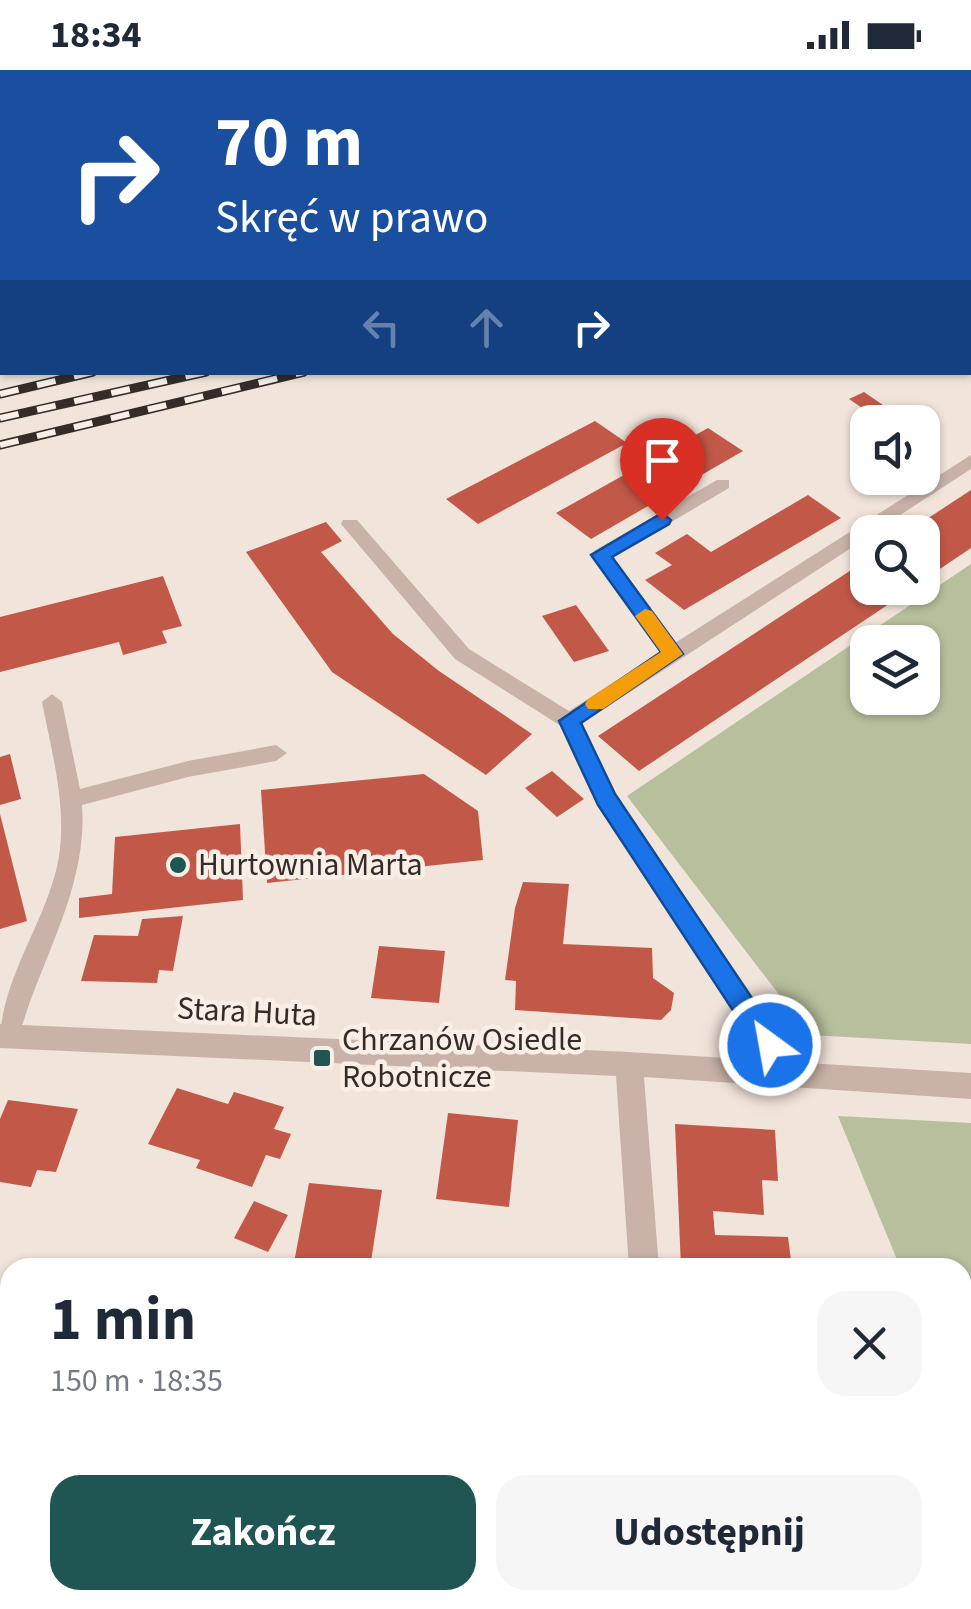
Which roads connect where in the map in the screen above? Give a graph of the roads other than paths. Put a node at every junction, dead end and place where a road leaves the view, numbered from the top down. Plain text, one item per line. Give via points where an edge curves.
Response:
1 (971, 462) edge
2 (723, 484) dead end
3 (350, 524) dead end
4 (673, 654) junction
5 (52, 702) dead end
6 (569, 721) junction
7 (276, 753) dead end
8 (72, 799) junction
9 (4, 1036) edge
10 (629, 1064) junction
11 (784, 1075) junction
12 (971, 1086) edge
13 (643, 1258) edge

1 - 4 lane
2 - 4 lane via 601,555
3 - 6 lane via 462,654
4 - 6 lane
5 - 8 lane
6 - 11 lane via 606,798 748,1008
7 - 8 lane
8 - 9 lane via 69,863
9 - 10 street, Stara Huta
10 - 11 street, Stara Huta
10 - 13 street
11 - 12 street, Stara Huta

